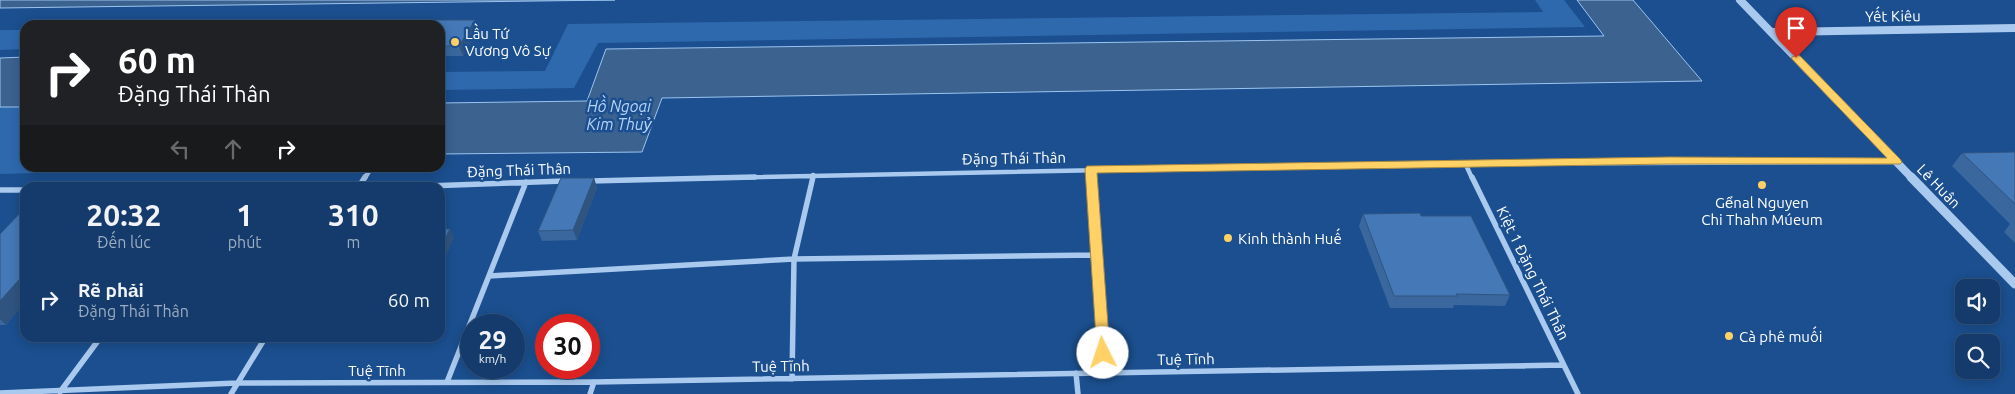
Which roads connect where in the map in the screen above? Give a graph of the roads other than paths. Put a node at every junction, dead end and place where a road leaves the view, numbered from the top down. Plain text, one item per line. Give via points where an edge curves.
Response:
1 (1740, 0) edge
2 (2015, 28) edge
3 (1771, 32) junction
4 (1896, 162) junction
5 (1466, 163) junction
6 (1091, 169) junction
7 (813, 175) junction
8 (576, 181) edge
9 (585, 181) edge
10 (526, 182) junction
11 (445, 185) edge
12 (0, 190) edge
13 (20, 190) edge
14 (1097, 255) junction
15 (794, 259) junction
16 (489, 276) junction
17 (2015, 284) edge
18 (97, 342) edge
19 (263, 342) edge
20 (1563, 365) junction
21 (1104, 373) junction
22 (1076, 374) junction
23 (792, 379) junction
24 (446, 382) junction
25 (594, 382) junction
26 (237, 383) junction
27 (60, 392) junction
28 (0, 393) edge
29 (231, 394) edge
30 (590, 394) edge
31 (1078, 394) edge
32 (1578, 394) edge

1 - 3 street, Lê Huân
2 - 3 street, Yết Kiêu
3 - 4 street, Lê Huân
4 - 5 street, Đặng Thái Thân via 1670,160
4 - 17 street, Lê Huân
5 - 6 street, Đặng Thái Thân
5 - 20 street, Kiệt 1 Đặng Thái Thân
6 - 7 street, Đặng Thái Thân
6 - 14 street
7 - 9 street, Đặng Thái Thân
7 - 15 street
8 - 10 street, Đặng Thái Thân
10 - 11 street, Đặng Thái Thân
10 - 16 street
12 - 13 street
14 - 15 street
14 - 21 street
15 - 16 street
15 - 23 street
16 - 24 street
18 - 27 street
19 - 26 street
20 - 21 street, Tuệ Tĩnh
20 - 32 street, Kiệt 1 Đặng Thái Thân
21 - 22 street, Tuệ Tĩnh
22 - 23 street, Tuệ Tĩnh
22 - 31 street
23 - 25 street, Tuệ Tĩnh
24 - 25 street, Tuệ Tĩnh
24 - 26 street, Tuệ Tĩnh
25 - 30 street
26 - 27 street, Tuệ Tĩnh
26 - 29 street
27 - 28 street, Tuệ Tĩnh

